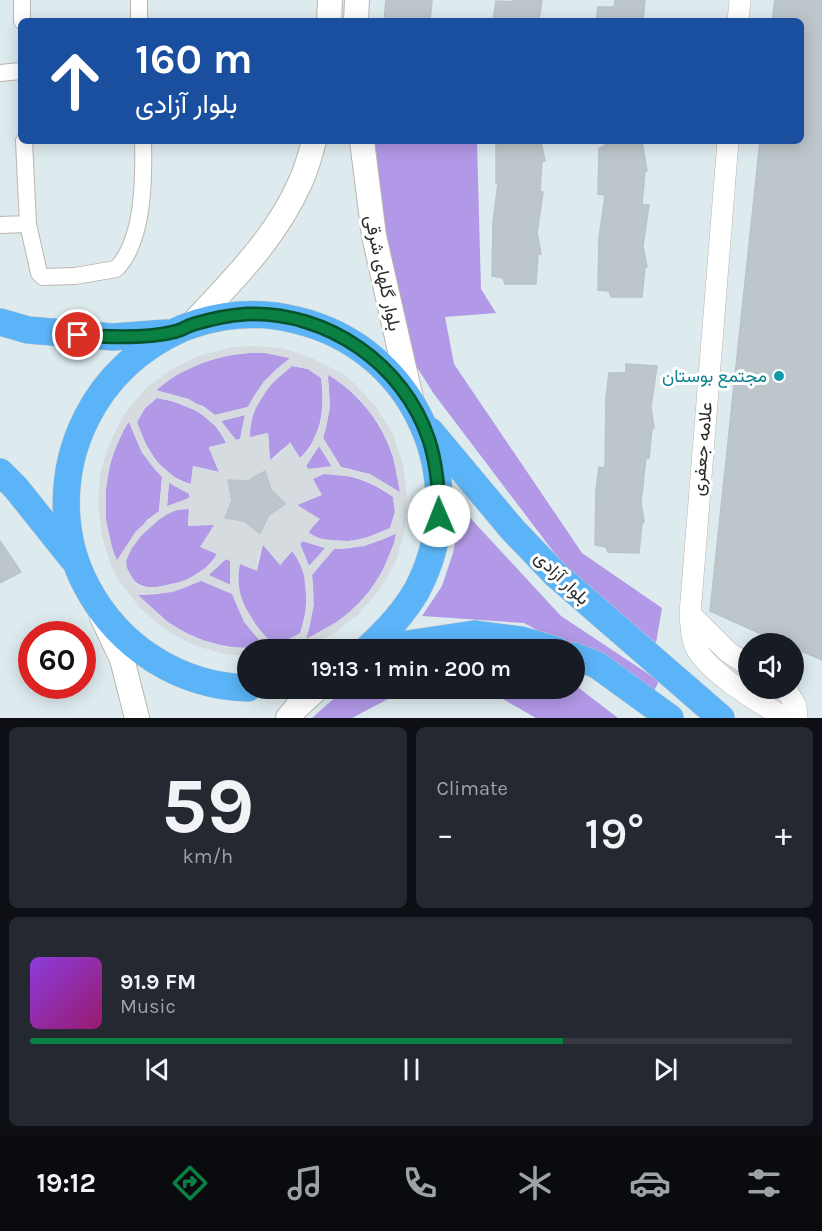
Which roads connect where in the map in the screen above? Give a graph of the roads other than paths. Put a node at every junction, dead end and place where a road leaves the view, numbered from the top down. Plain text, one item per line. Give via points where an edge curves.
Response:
1 (22, 0) edge
2 (139, 0) edge
3 (330, 0) edge
4 (357, 0) edge
5 (740, 0) edge
6 (22, 18) edge
7 (139, 18) edge
8 (329, 18) edge
9 (356, 18) edge
10 (738, 18) edge
11 (18, 71) edge
12 (0, 73) edge
13 (24, 144) edge
14 (142, 144) edge
15 (313, 144) edge
16 (362, 144) edge
17 (728, 144) edge
18 (28, 224) junction
19 (0, 225) edge
20 (0, 322) edge
21 (182, 329) junction
22 (417, 412) junction
23 (0, 472) edge
24 (76, 563) junction
25 (93, 599) junction
26 (690, 615) junction
27 (379, 639) edge
28 (441, 639) edge
29 (512, 639) edge
30 (738, 658) edge
31 (585, 660) edge
32 (237, 687) edge
33 (305, 699) edge
34 (792, 699) edge
35 (136, 718) edge
36 (288, 718) edge
37 (670, 718) edge
38 (721, 718) edge
39 (785, 718) edge
40 (797, 718) edge

1 - 6 street
2 - 7 street
3 - 8 main road
4 - 9 main road
5 - 10 street
11 - 12 street
13 - 18 street
14 - 18 street via 140,214 133,239 116,269 43,277
15 - 21 main road via 300,184 277,225 245,266
16 - 22 main road, بلوار گلهای شرقی via 374,236
17 - 26 street, علامه جعفری
18 - 19 street
20 - 21 main road via 28,330 113,337
21 - 22 main road via 229,316 258,314 325,328 374,359 401,387
21 - 24 main road via 125,365 99,395 81,429 67,486 68,525
22 - 27 main road via 429,439 438,477 436,536 424,573 406,607
22 - 38 main road, بلوار آزادی via 512,529 555,574
23 - 24 main road
24 - 25 main road
25 - 32 main road via 124,637 146,655 199,681
25 - 35 main road via 122,660
26 - 30 street
26 - 39 street, علامه جعفری via 694,645 704,660
28 - 29 main road via 474,634
31 - 37 main road
33 - 36 main road
34 - 40 street

